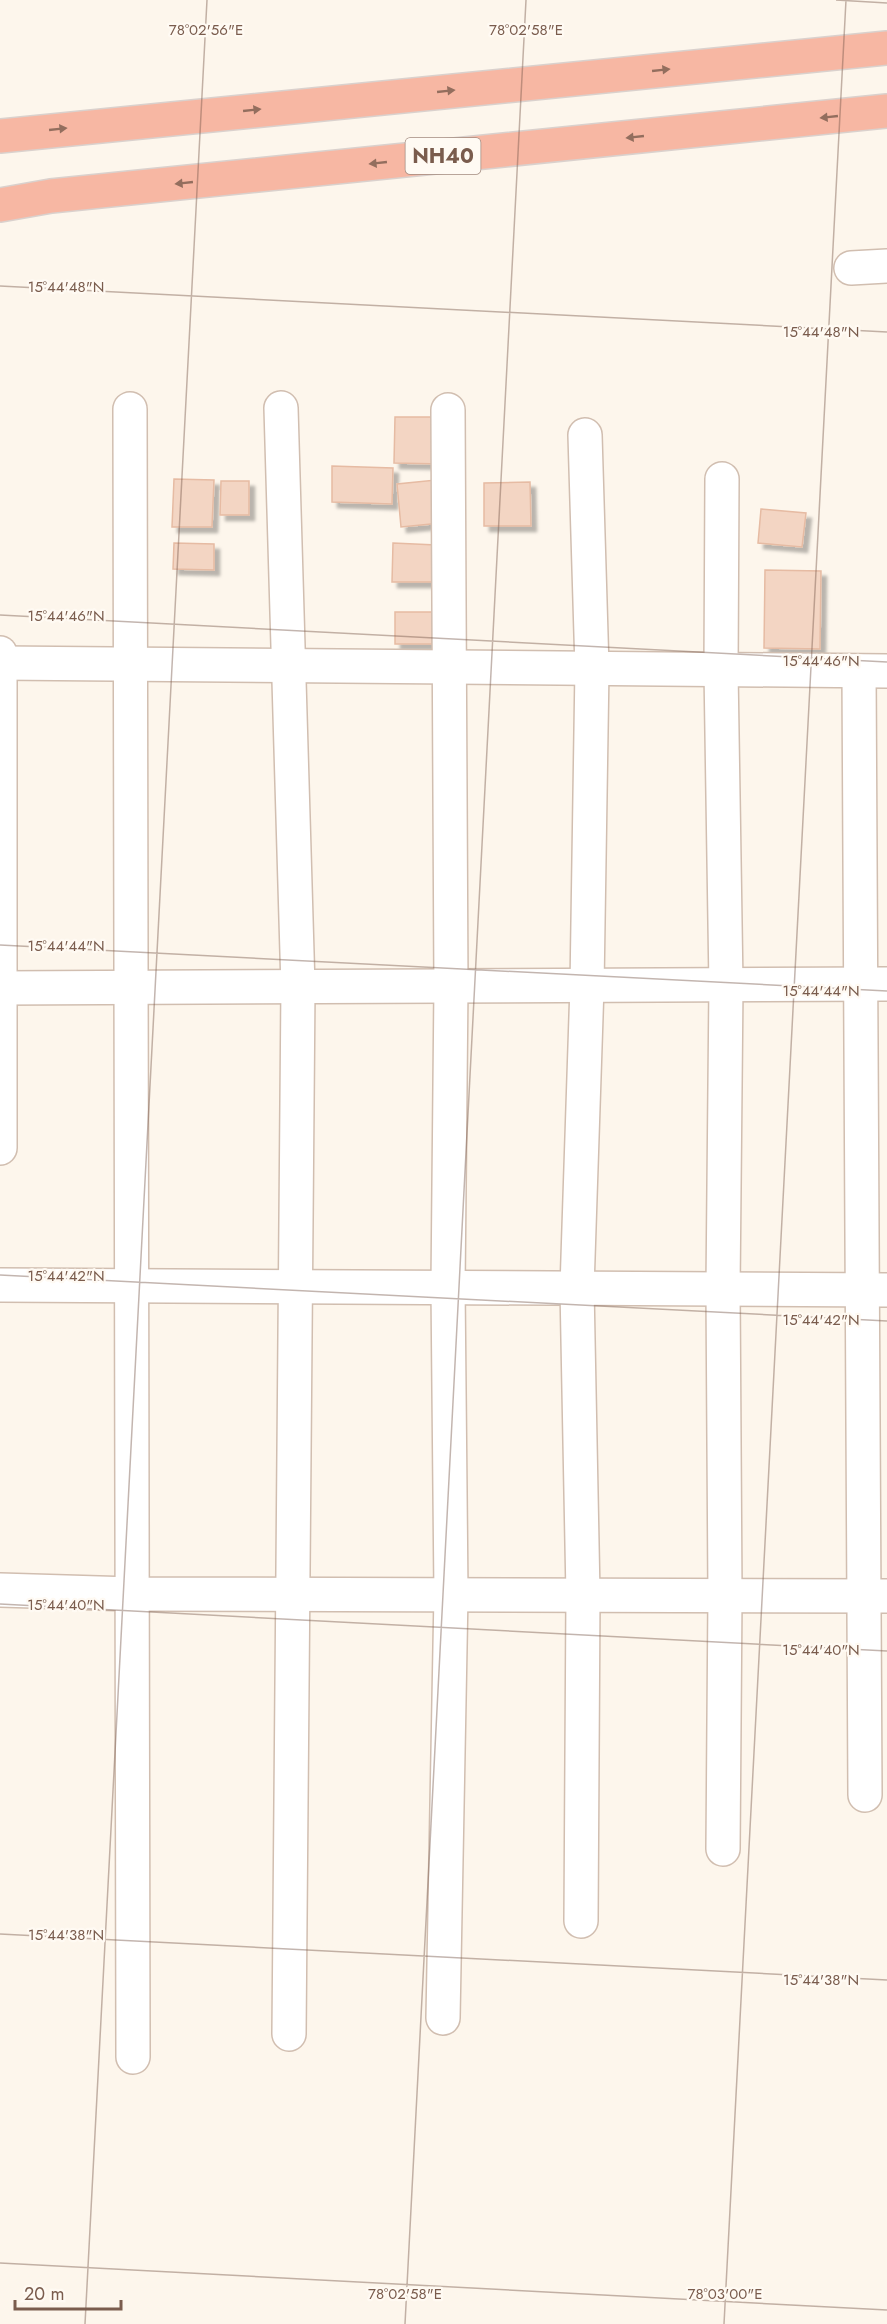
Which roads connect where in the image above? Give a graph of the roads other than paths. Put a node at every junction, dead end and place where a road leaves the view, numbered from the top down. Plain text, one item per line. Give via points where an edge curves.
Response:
1 (887, 48) edge
2 (887, 111) edge
3 (0, 136) edge
4 (0, 205) edge
5 (887, 266) edge
6 (851, 268) dead end
7 (281, 408) dead end
8 (130, 409) dead end
9 (448, 410) dead end
10 (585, 435) dead end
11 (722, 479) dead end
12 (0, 652) edge
13 (0, 663) edge
14 (131, 664) junction
15 (290, 666) junction
16 (449, 668) junction
17 (592, 668) junction
18 (721, 670) junction
19 (873, 671) edge
20 (874, 984) edge
21 (726, 985) junction
22 (451, 986) junction
23 (587, 986) junction
24 (131, 987) junction
25 (297, 987) junction
26 (1, 988) edge
27 (0, 1148) edge
28 (0, 1285) edge
29 (132, 1286) junction
30 (295, 1286) junction
31 (448, 1287) junction
32 (577, 1288) junction
33 (723, 1289) junction
34 (875, 1289) edge
35 (0, 1590) edge
36 (292, 1593) junction
37 (132, 1594) junction
38 (451, 1594) junction
39 (583, 1595) junction
40 (725, 1596) junction
41 (876, 1596) edge
42 (865, 1795) dead end
43 (723, 1849) dead end
44 (581, 1921) dead end
45 (443, 2018) dead end
46 (289, 2034) dead end
47 (134, 2057) dead end

3 -> 1 highway
2 -> 4 highway, NH40 via 51,196
5 - 6 street
7 - 15 street
8 - 14 street
9 - 16 street
10 - 17 street
11 - 18 street
12 - 13 street
13 - 14 street
13 - 26 street
14 - 15 street
14 - 24 street
15 - 16 street
15 - 25 street
16 - 17 street
16 - 22 street
17 - 18 street
17 - 23 street
18 - 19 street
18 - 21 street
19 - 20 street
20 - 21 street
20 - 34 street
21 - 23 street
21 - 33 street
22 - 23 street
22 - 25 street
22 - 31 street
23 - 32 street
24 - 25 street
24 - 26 street
24 - 29 street
25 - 30 street
26 - 27 street
28 - 29 street
29 - 30 street
29 - 37 street
30 - 31 street
30 - 36 street
31 - 32 street
31 - 38 street
32 - 33 street
32 - 39 street
33 - 34 street
33 - 40 street
34 - 41 street
35 - 37 street
36 - 37 street
36 - 38 street
36 - 46 street
37 - 47 street
38 - 39 street
38 - 45 street
39 - 40 street
39 - 44 street
40 - 41 street
40 - 43 street
41 - 42 street

